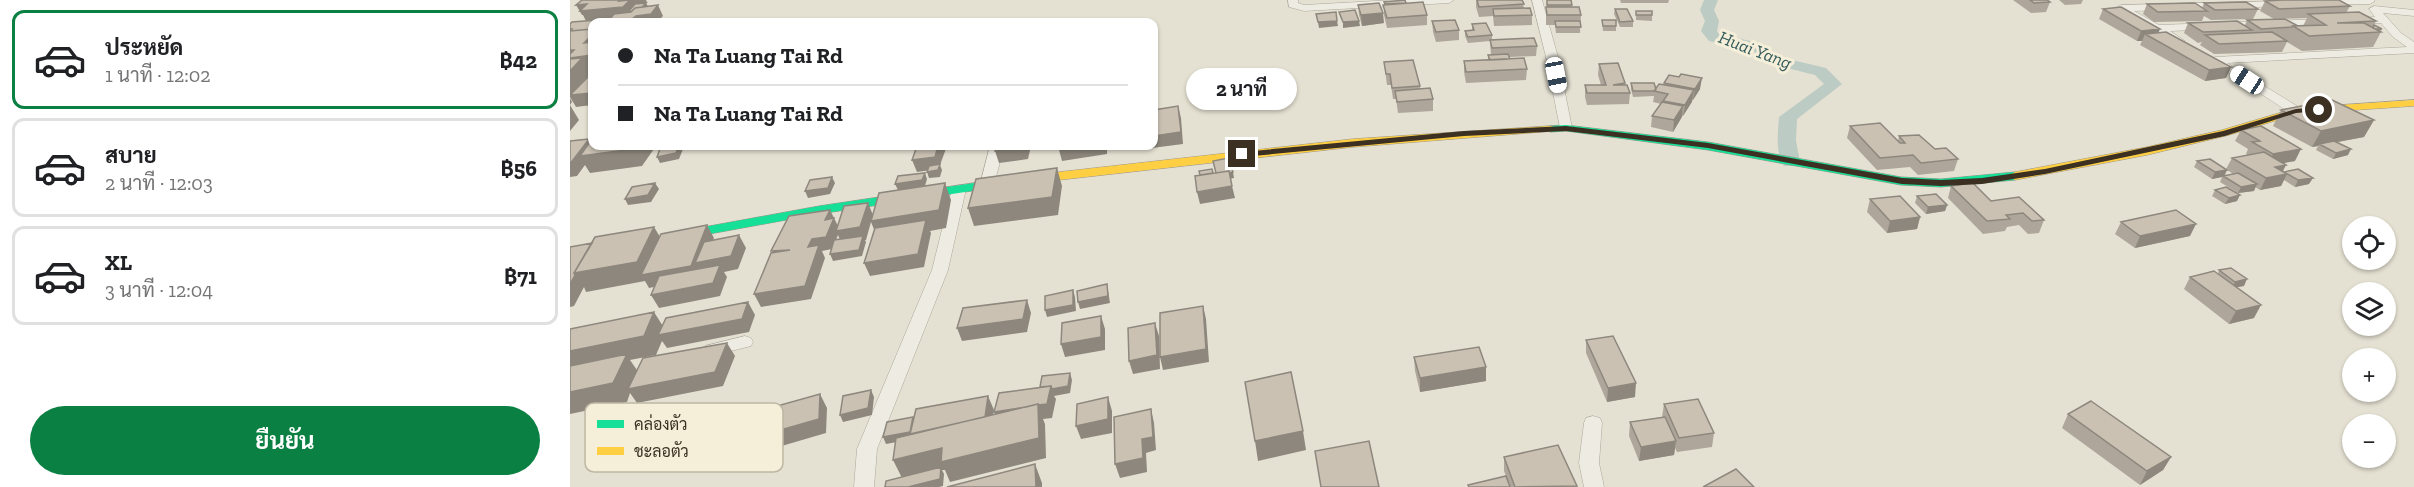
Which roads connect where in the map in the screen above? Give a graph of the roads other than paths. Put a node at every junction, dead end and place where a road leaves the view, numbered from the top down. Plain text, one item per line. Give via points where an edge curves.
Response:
1 (1293, 0) edge
2 (1449, 0) edge
3 (1537, 0) edge
4 (2371, 3) edge
5 (2414, 13) edge
6 (2383, 20) junction
7 (2156, 28) junction
8 (2414, 49) edge
9 (2205, 54) junction
10 (2414, 103) edge
11 (2296, 111) junction
12 (1566, 128) junction
13 (995, 150) edge
14 (987, 185) junction
15 (959, 189) junction
16 (664, 238) edge
17 (745, 342) dead end
18 (698, 352) edge
19 (1593, 423) dead end
20 (864, 487) edge
21 (1594, 487) edge

1 - 2 street via 1293,5 1304,9
3 - 12 street
4 - 5 street
4 - 6 street
4 - 7 street via 2121,8
6 - 7 street
6 - 8 street
7 - 9 street
8 - 9 street
9 - 11 street
10 - 11 street
11 - 12 street via 2147,151 2025,175 1941,183 1902,181 1708,146
12 - 14 street via 1342,144
13 - 14 street
14 - 15 street
15 - 16 street
15 - 20 street via 940,270 867,449
17 - 18 street
19 - 21 street via 1589,463

